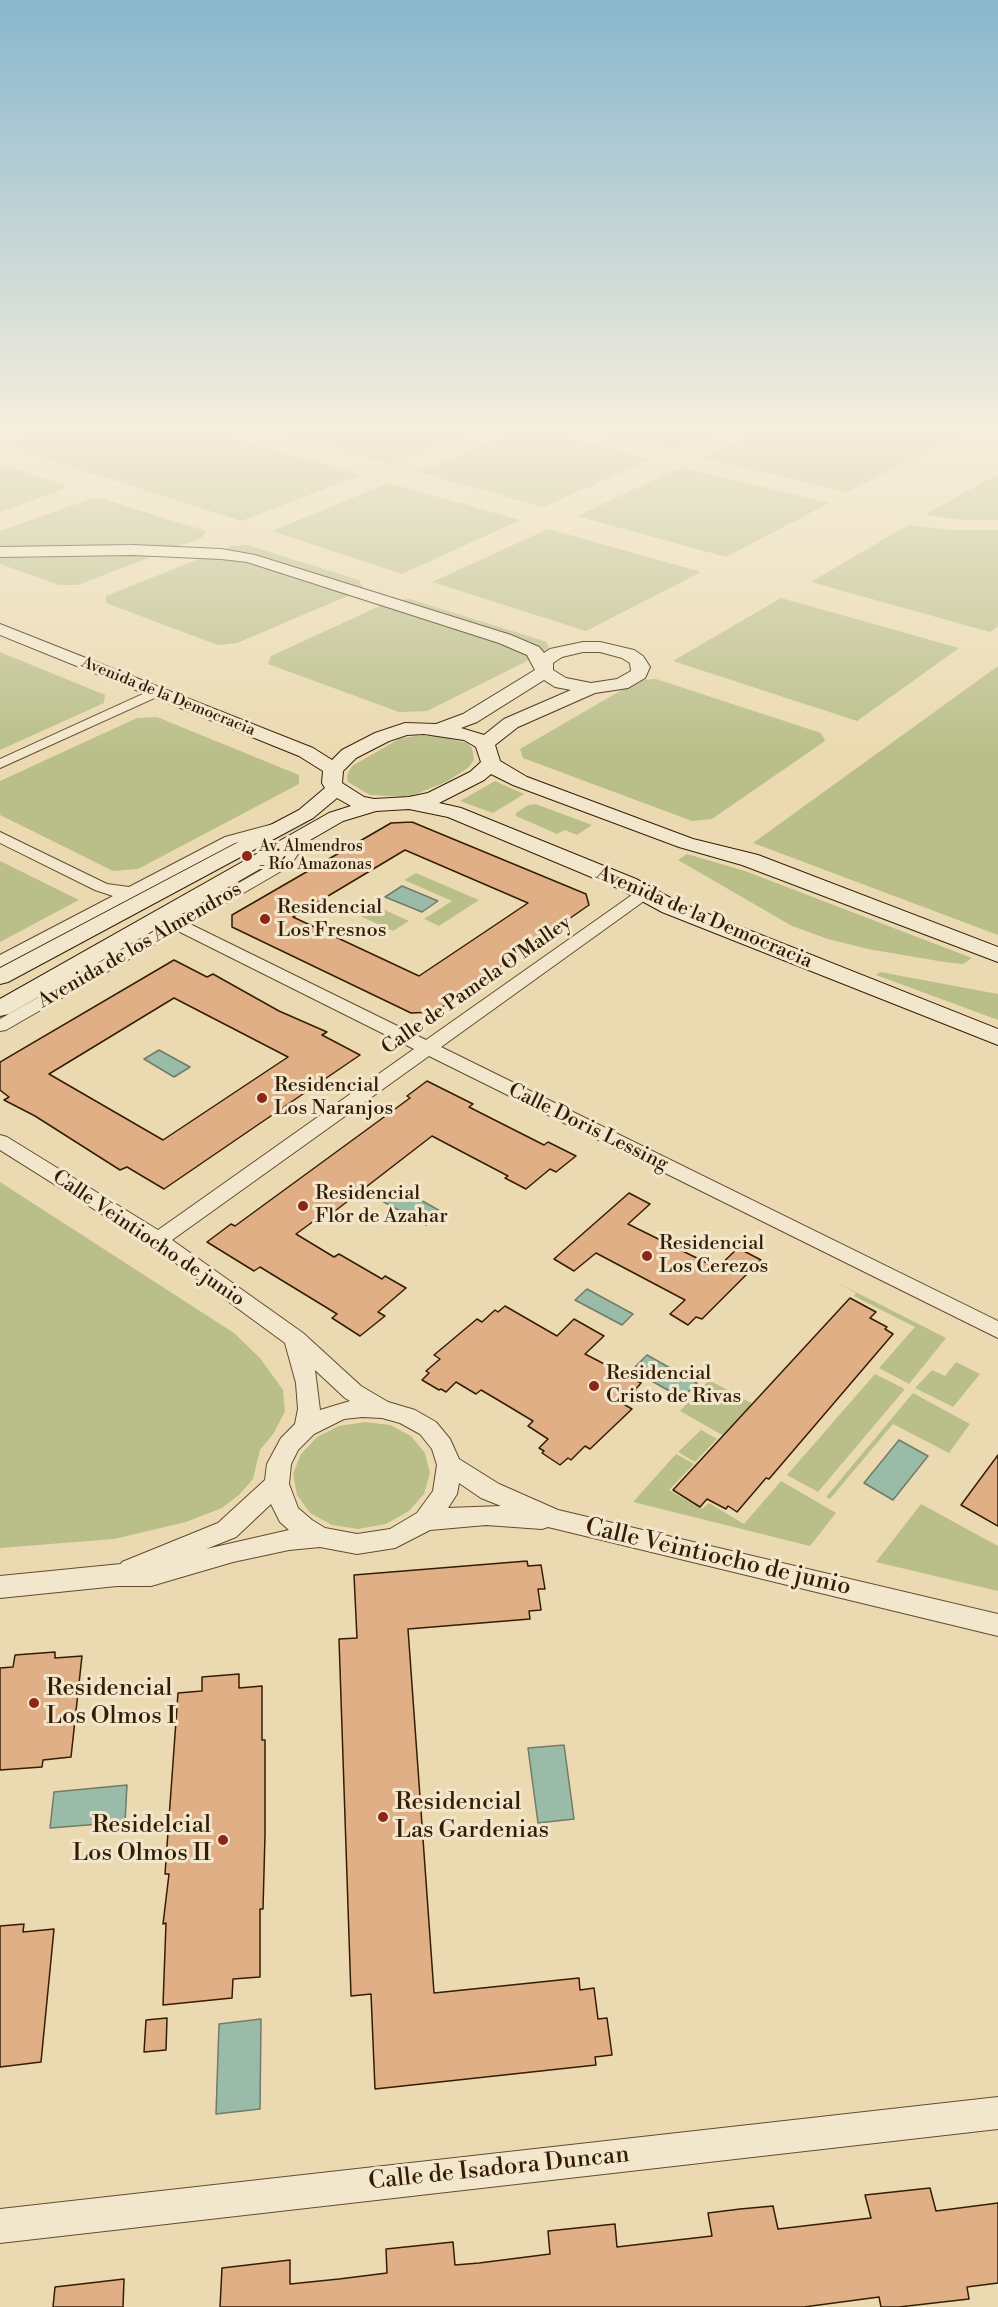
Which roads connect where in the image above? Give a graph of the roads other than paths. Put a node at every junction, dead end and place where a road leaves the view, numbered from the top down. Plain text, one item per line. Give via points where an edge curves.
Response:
1 (0, 552) edge
2 (0, 629) edge
3 (505, 639) junction
4 (584, 647) junction
5 (544, 668) junction
6 (591, 688) junction
7 (156, 692) junction
8 (441, 729) junction
9 (488, 754) junction
10 (0, 764) edge
11 (333, 768) junction
12 (336, 789) junction
13 (409, 803) junction
14 (374, 805) junction
15 (277, 828) junction
16 (0, 837) edge
17 (300, 839) junction
18 (132, 892) junction
19 (645, 894) junction
20 (179, 925) junction
21 (998, 955) edge
22 (0, 962) edge
23 (0, 976) edge
24 (4, 1015) edge
25 (998, 1038) edge
26 (429, 1048) junction
27 (0, 1141) edge
28 (158, 1240) junction
29 (998, 1330) edge
30 (295, 1340) junction
31 (382, 1409) junction
32 (306, 1428) junction
33 (449, 1465) junction
34 (277, 1484) junction
35 (426, 1520) junction
36 (554, 1520) junction
37 (320, 1537) junction
38 (117, 1575) junction
39 (0, 1587) edge
40 (998, 1625) edge
41 (998, 2113) edge
42 (0, 2226) edge

1 - 3 street via 133,550 249,558
2 - 7 street, Avenida de la Democracia
3 - 4 street
3 - 5 street via 533,651
4 - 5 street via 556,653 547,659
4 - 6 street via 628,654 641,667 639,674 622,684
5 - 6 street via 561,683
5 - 8 street via 470,718
6 - 9 street via 512,723
7 - 10 street
7 - 11 street, Avenida de la Democracia via 306,752
8 - 9 street via 469,735
8 - 11 street via 405,729 382,737 349,754
9 - 13 street via 477,776 434,798
9 - 21 street via 500,771 547,791 686,843 750,860
11 - 12 street via 332,783
12 - 14 street
12 - 15 street, Avenida de los Almendros via 306,814
13 - 14 street
13 - 19 street, Avenida de la Democracia via 454,812
14 - 17 street, Avenida de los Almendros via 336,817
15 - 18 street, Avenida de los Almendros via 230,840
15 - 23 street, Avenida de los Almendros
16 - 18 street via 101,887
17 - 20 street, Avenida de los Almendros via 285,863
17 - 24 street, Avenida de los Almendros
18 - 22 street, Avenida de los Almendros
19 - 25 street, Avenida de la Democracia
19 - 26 street, Calle de Pamela O'Malley
20 - 24 street, Avenida de los Almendros
20 - 26 street, Calle Doris Lessing
26 - 28 street, Calle de Pamela O'Malley
26 - 29 street, Calle Doris Lessing
27 - 28 street, Calle Veintiocho de junio
28 - 30 street, Calle Veintiocho de junio
30 - 31 street, Calle Veintiocho de junio via 353,1392
30 - 32 street via 307,1383
31 - 32 street via 342,1411
31 - 33 street via 407,1416 428,1428 442,1445
32 - 34 street via 289,1444 279,1464
33 - 35 street via 445,1494
33 - 36 street, Calle Veintiocho de junio via 490,1491
34 - 37 street via 280,1500 290,1515
34 - 38 street via 228,1530
35 - 36 street via 486,1515
35 - 37 street via 395,1538 357,1544
36 - 40 street, Calle Veintiocho de junio
37 - 38 street via 240,1551 151,1575
38 - 39 street
41 - 42 street, Calle de Isadora Duncan

